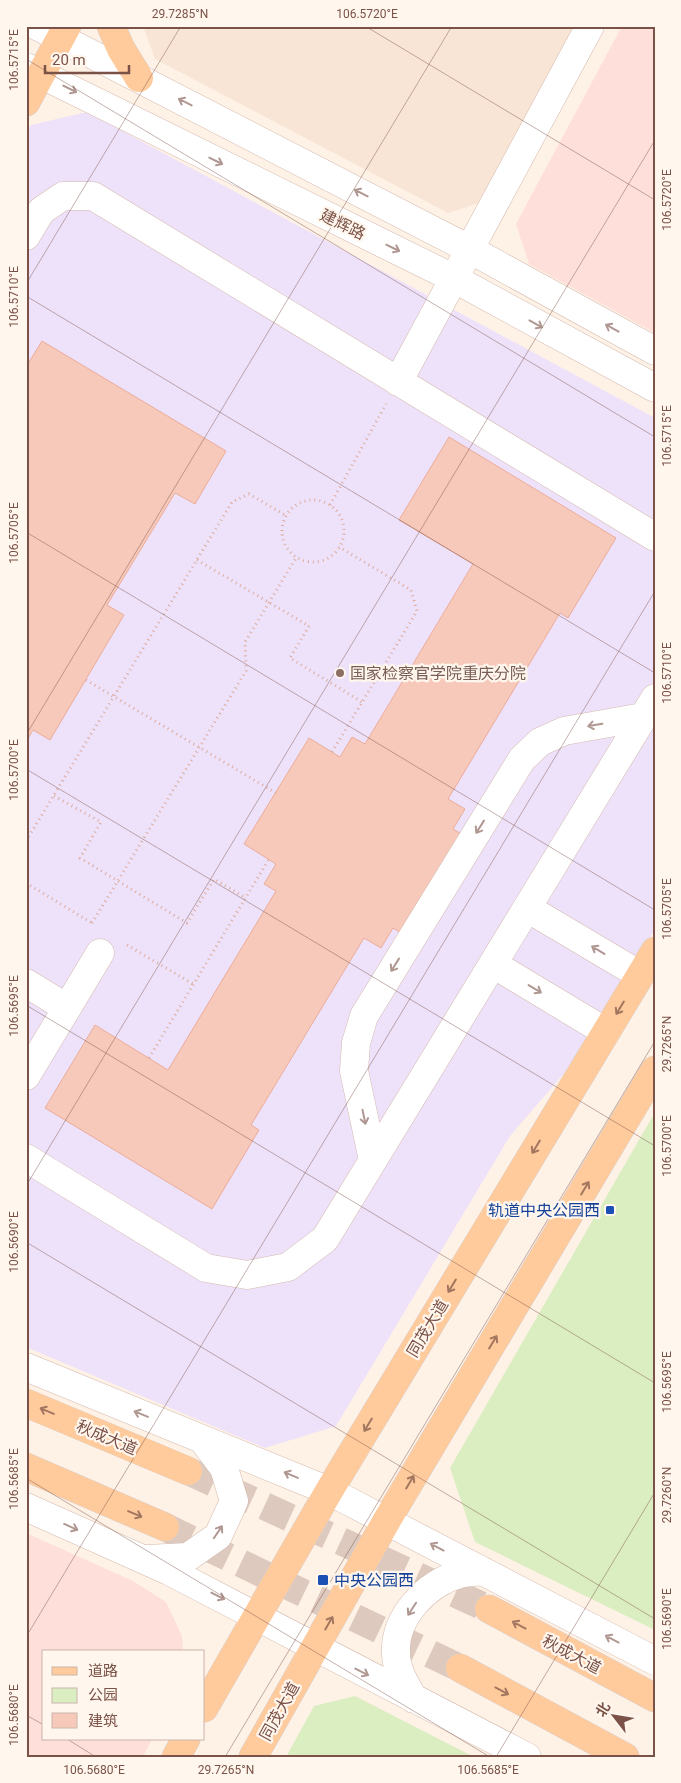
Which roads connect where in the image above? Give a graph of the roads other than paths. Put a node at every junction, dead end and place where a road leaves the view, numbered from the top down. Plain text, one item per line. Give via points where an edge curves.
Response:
1 (37, 26) edge
2 (111, 26) edge
3 (590, 26) edge
4 (65, 32) edge
5 (34, 71) edge
6 (139, 78) junction
7 (26, 102) edge
8 (26, 236) edge
9 (469, 249) junction
10 (453, 278) junction
11 (655, 351) edge
12 (398, 382) junction
13 (655, 388) edge
14 (655, 537) edge
15 (649, 708) edge
16 (527, 908) junction
17 (655, 952) edge
18 (100, 953) dead end
19 (493, 964) junction
20 (640, 976) junction
21 (26, 983) edge
22 (67, 1008) junction
23 (606, 1032) junction
24 (655, 1070) edge
25 (26, 1076) edge
26 (26, 1158) edge
27 (373, 1160) junction
28 (26, 1367) edge
29 (26, 1403) edge
30 (202, 1439) junction
31 (26, 1467) edge
32 (188, 1471) tunnel mouth
33 (329, 1490) junction
34 (26, 1507) edge
35 (387, 1520) junction
36 (165, 1527) tunnel mouth
37 (144, 1560) junction
38 (482, 1571) junction
39 (489, 1609) tunnel mouth
40 (257, 1616) junction
41 (314, 1648) junction
42 (655, 1661) edge
43 (460, 1668) tunnel mouth
44 (655, 1698) edge
45 (414, 1699) junction
46 (205, 1706) edge
47 (185, 1740) edge
48 (176, 1757) edge
49 (253, 1757) edge
50 (527, 1757) edge
51 (625, 1757) edge

1 - 4 street
2 - 6 main road via 121,50
3 - 9 street
4 - 5 main road
4 - 6 street
5 - 7 main road
5 -> 10 street, 建辉路
9 -> 6 street
8 - 12 street via 41,211 63,196 93,196
9 - 10 street
11 -> 9 street
10 - 12 street
10 -> 13 street, 建辉路
12 - 14 street
15 - 16 street
15 -> 27 street via 564,731 540,742 522,759 364,1016 356,1043 354,1071
16 - 19 street
20 -> 16 street
17 - 20 main road, 同茂大道
18 - 22 street
19 -> 23 street
19 - 27 street
20 -> 23 main road, 同茂大道
21 - 22 street
22 - 25 street
23 -> 33 main road, 同茂大道
35 -> 24 main road, 同茂大道
26 - 27 street via 206,1268 247,1275 288,1267 325,1239
30 -> 28 street
32 -> 29 main road, 秋成大道
33 -> 30 street
37 -> 30 street via 188,1557 218,1536 234,1501 224,1468
31 -> 36 main road
33 - 35 street
33 - 40 main road, 同茂大道
34 -> 37 street
38 -> 35 street
41 -> 35 main road, 同茂大道
37 -> 40 street
42 -> 38 street
38 -> 45 street via 459,1574 429,1590 412,1606 399,1631 395,1652 400,1674
44 -> 39 main road, 秋成大道
40 - 41 street
40 - 46 main road, 同茂大道
41 -> 45 street
41 - 49 main road, 同茂大道
43 -> 51 main road
45 - 50 street
47 - 48 main road

